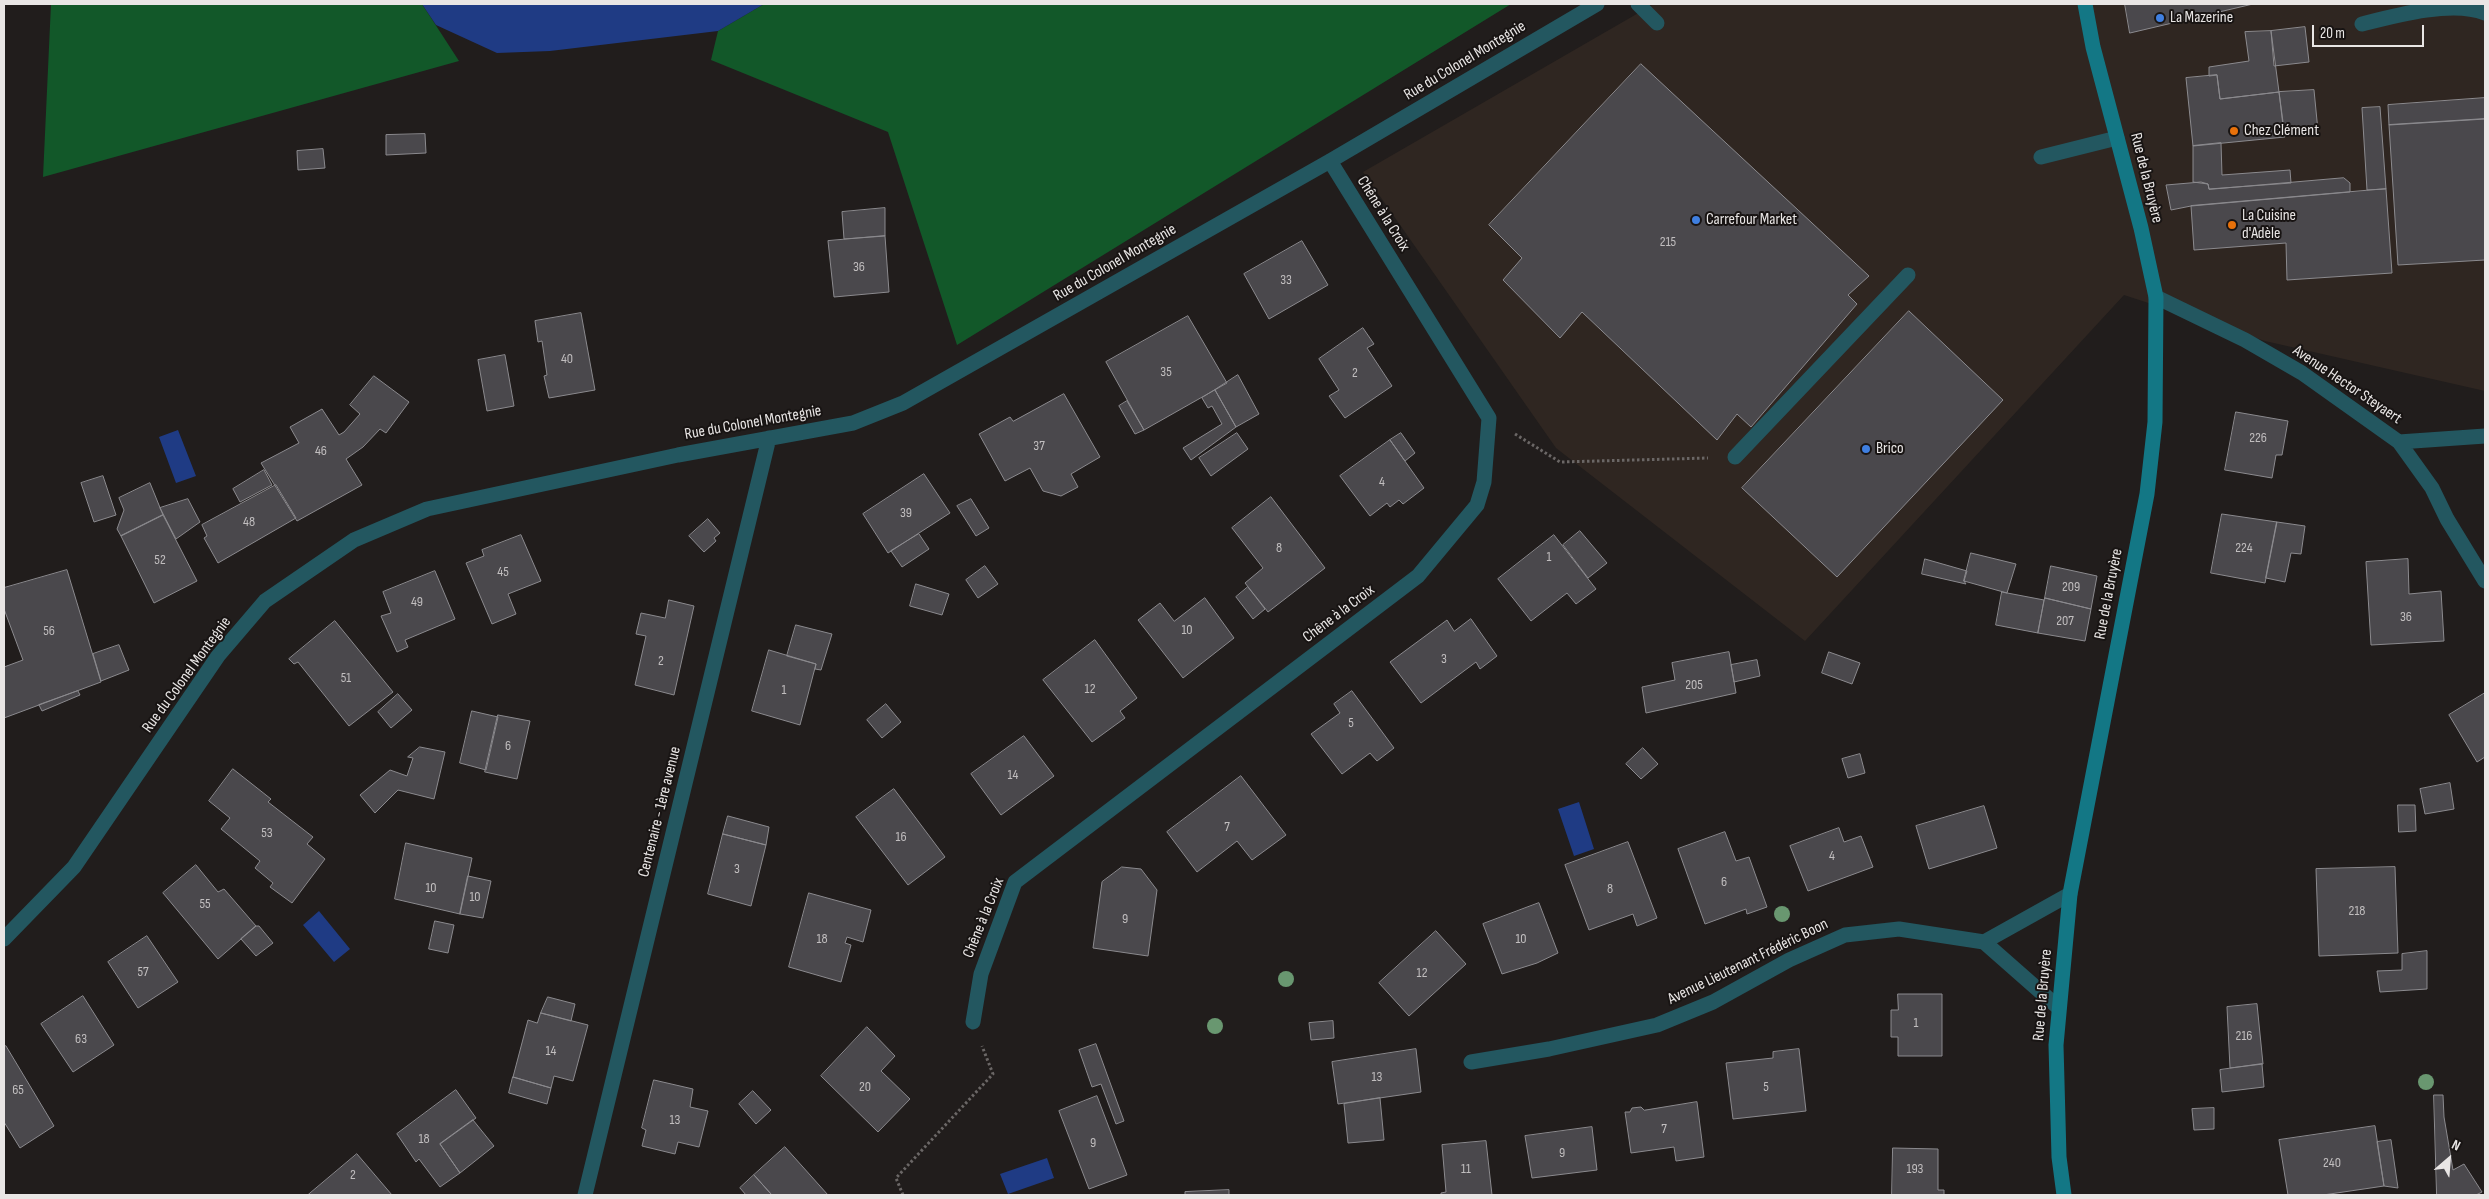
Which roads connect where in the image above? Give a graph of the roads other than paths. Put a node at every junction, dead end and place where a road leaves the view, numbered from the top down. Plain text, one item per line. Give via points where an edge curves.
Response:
1 (1597, 4) edge
2 (1638, 4) edge
3 (2085, 4) edge
4 (2485, 13) edge
5 (1657, 23) dead end
6 (2362, 24) dead end
7 (2117, 138) junction
8 (2041, 157) dead end
9 (1330, 161) junction
10 (1908, 275) dead end
11 (2156, 297) junction
12 (2485, 436) edge
13 (769, 438) junction
14 (2399, 442) junction
15 (1735, 457) road end
16 (2485, 581) edge
17 (2070, 894) junction
18 (4, 939) edge
19 (1984, 942) junction
20 (2059, 1008) junction
21 (973, 1022) road end
22 (1471, 1062) dead end
23 (585, 1195) edge
24 (2064, 1195) edge

1 - 9 street, Rue du Colonel Montegnie
2 - 5 street
3 - 7 main road, Rue de la Bruyère
4 - 6 street via 2475,6 2436,4
7 - 8 street
7 - 11 main road, Rue de la Bruyère
9 - 13 street, Rue du Colonel Montegnie via 902,403 853,423
9 - 21 street, Chêne à la Croix via 1489,418 1484,482 1477,505 1418,576 1015,882 980,974
10 - 15 street
11 - 14 street, Avenue Hector Steyaert via 2245,340 2302,373
11 - 17 main road, Rue de la Bruyère via 2155,422 2146,494
12 - 14 street
13 - 18 street, Rue du Colonel Montegnie via 427,509 354,540 265,600 218,656 74,867
13 - 23 street, Centenaire - 1ère avenue
14 - 16 street, Avenue Hector Steyaert via 2432,488
17 - 19 street
17 - 20 main road, Rue de la Bruyère
19 - 20 street
19 - 22 street, Avenue Lieutenant Frédéric Boon via 1899,929 1845,935 1802,953 1713,1002 1657,1025 1550,1049
20 - 24 main road, Rue de la Bruyère via 2057,1109

